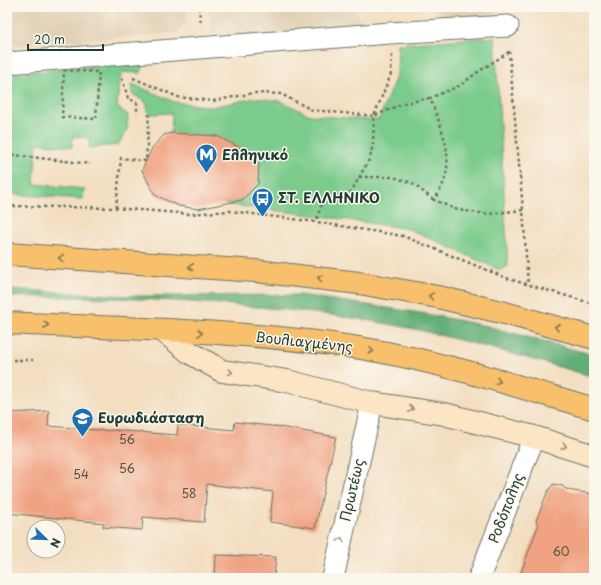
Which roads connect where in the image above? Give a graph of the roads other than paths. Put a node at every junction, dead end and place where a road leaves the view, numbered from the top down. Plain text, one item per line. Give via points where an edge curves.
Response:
1 (508, 26) road end
2 (7, 63) edge
3 (7, 254) edge
4 (7, 323) edge
5 (162, 330) junction
6 (594, 338) edge
7 (372, 403) junction
8 (594, 409) edge
9 (534, 437) junction
10 (594, 456) edge
11 (333, 578) edge
12 (479, 578) edge

1 - 2 street
6 -> 3 main road via 438,297 359,283 256,271
4 -> 5 main road, Βουλιαγμένης
5 -> 7 street via 189,352 222,371 287,381
5 -> 8 main road, Βουλιαγμένης via 360,348 430,363
7 -> 9 street via 444,414
11 -> 7 street, Πρωτέως
9 -> 10 street
9 - 12 street, Ροδόπολης

